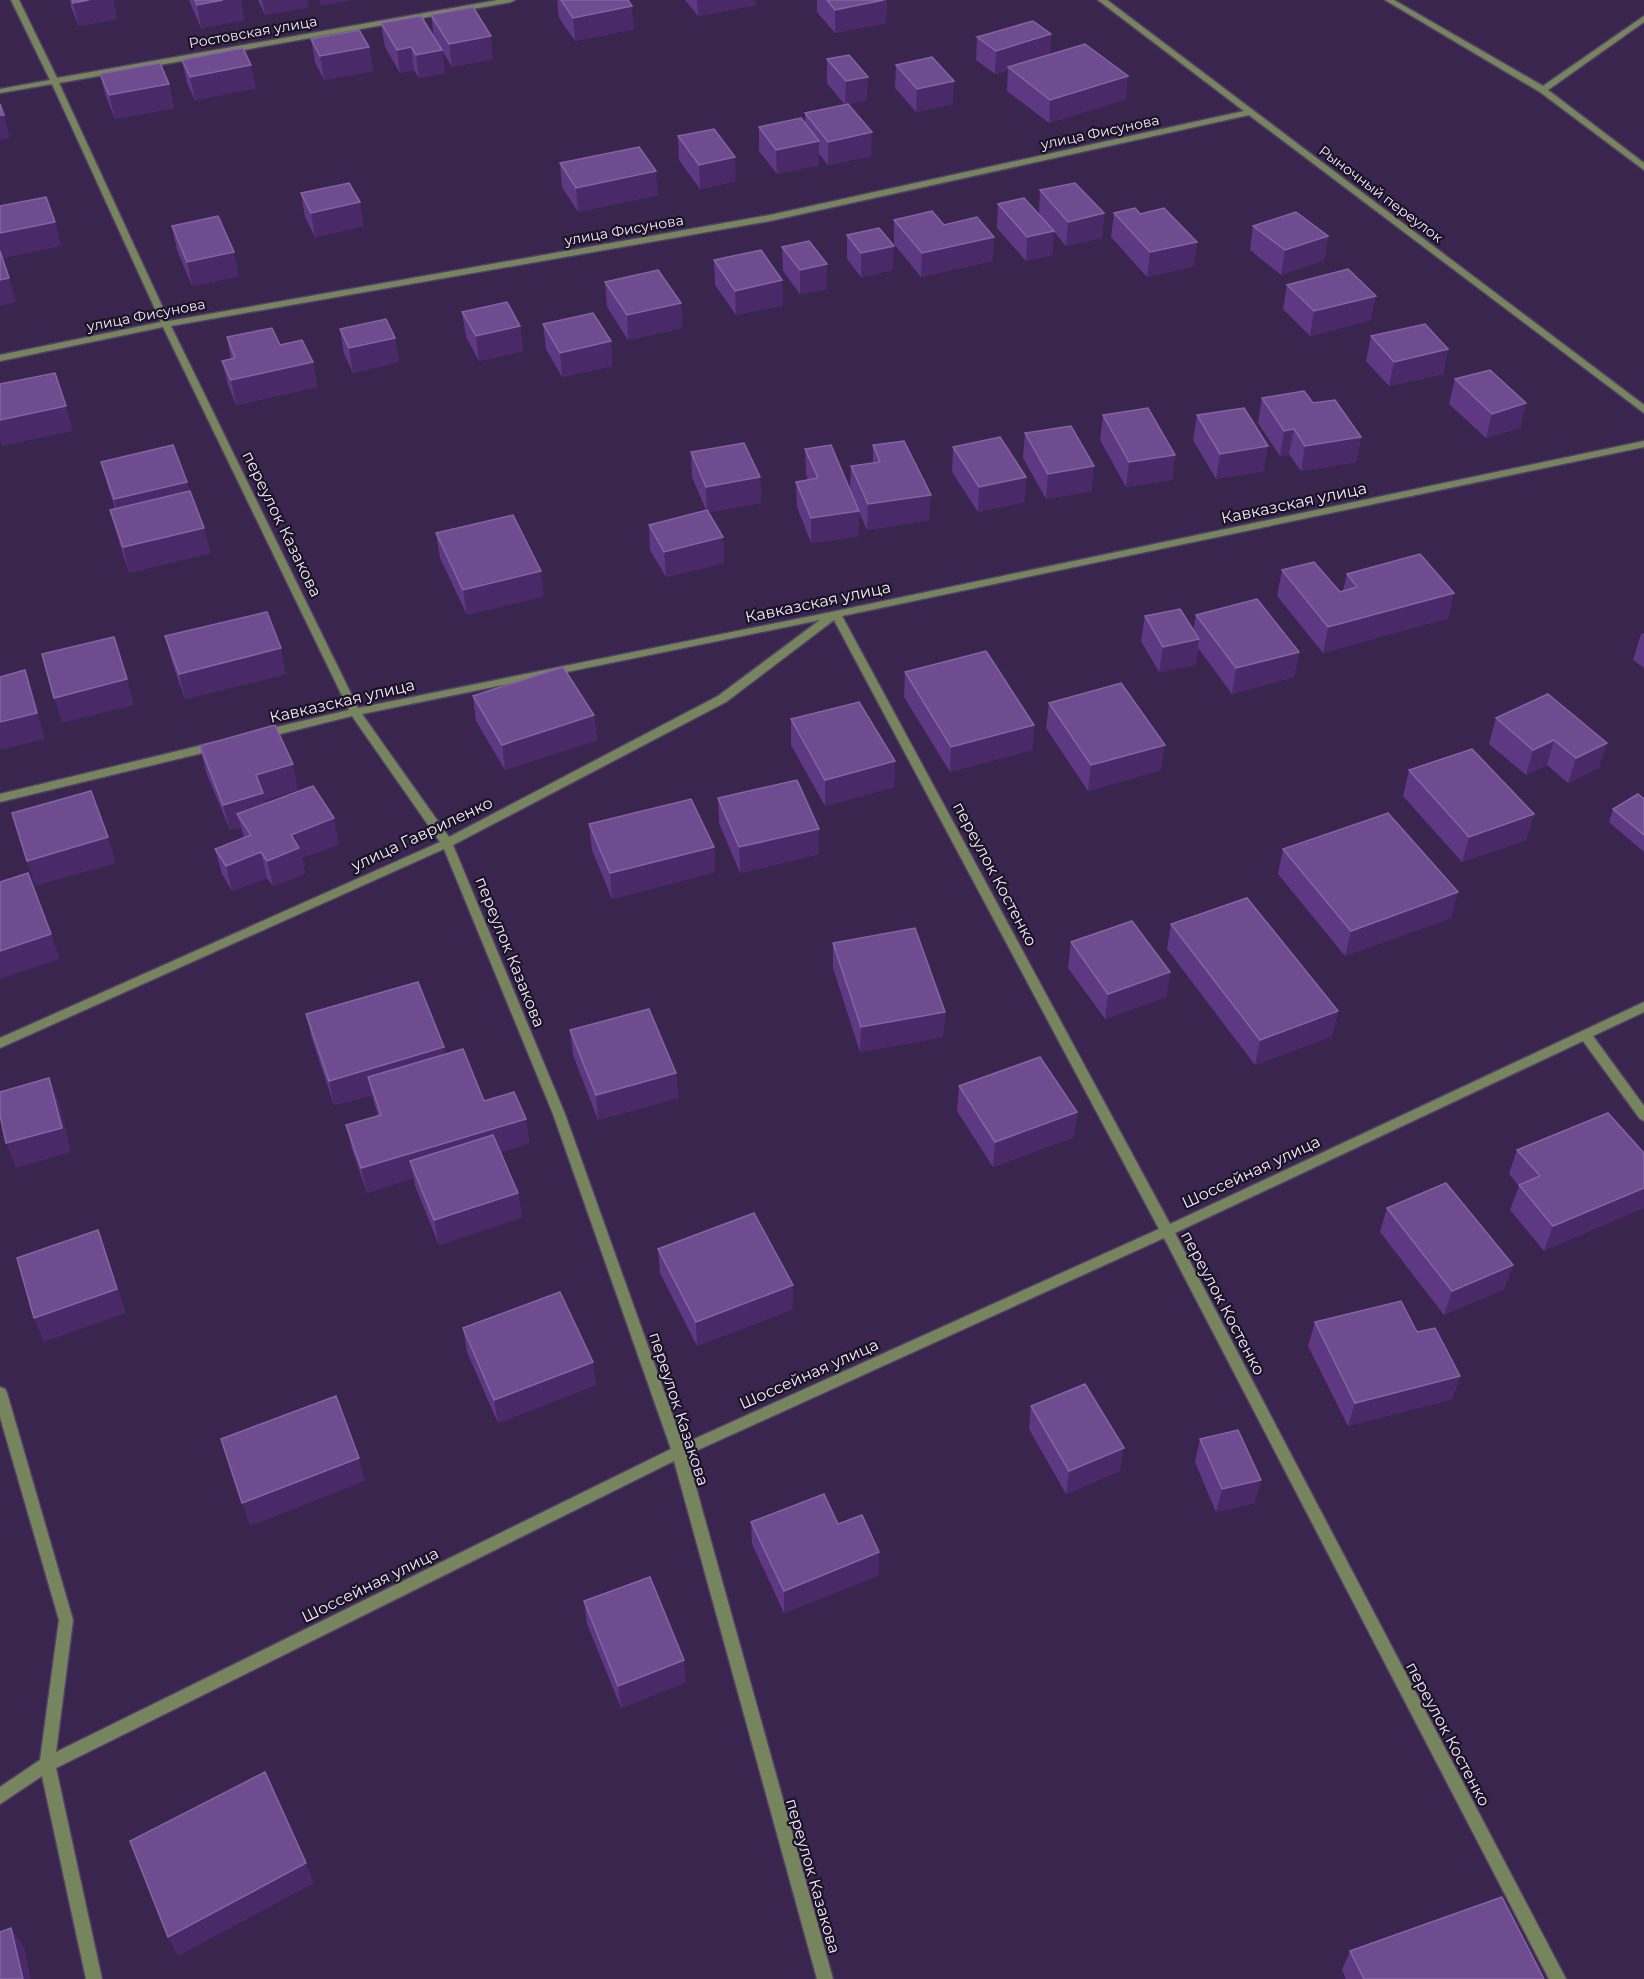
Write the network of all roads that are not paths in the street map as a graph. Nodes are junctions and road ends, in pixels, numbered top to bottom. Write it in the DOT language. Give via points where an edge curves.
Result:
graph roads {
  1 [pos="15,0"];
  2 [pos="511,0"];
  3 [pos="1102,0"];
  4 [pos="1389,0"];
  5 [pos="1644,18"];
  6 [pos="55,82"];
  7 [pos="1543,90"];
  8 [pos="0,91"];
  9 [pos="1250,112"];
  10 [pos="1644,167"];
  11 [pos="166,324"];
  12 [pos="0,358"];
  13 [pos="1644,410"];
  14 [pos="1644,444"];
  15 [pos="836,614"];
  16 [pos="355,712"];
  17 [pos="252,737"];
  18 [pos="229,742"];
  19 [pos="0,798"];
  20 [pos="447,843"];
  21 [pos="1644,1007"];
  22 [pos="1586,1036"];
  23 [pos="0,1043"];
  24 [pos="1644,1116"];
  25 [pos="1167,1231"];
  26 [pos="0,1393"];
  27 [pos="679,1452"];
  28 [pos="47,1764"];
  29 [pos="0,1796"];
  30 [pos="94,1979"];
  31 [pos="825,1979"];
  32 [pos="1558,1979"];
  1 -- 6 [label="street, переулок Казакова"];
  2 -- 6 [label="street, Ростовская улица"];
  3 -- 9 [label="street, Рыночный переулок"];
  4 -- 7 [label="street"];
  5 -- 7 [label="street"];
  6 -- 8 [label="street, Ростовская улица"];
  6 -- 11 [label="street, переулок Казакова"];
  7 -- 10 [label="street"];
  9 -- 11 [label="street, улица Фисунова" via="770,218"];
  9 -- 13 [label="street, Рыночный переулок"];
  11 -- 12 [label="street, улица Фисунова"];
  11 -- 16 [label="street, переулок Казакова"];
  14 -- 15 [label="street, Кавказская улица"];
  15 -- 16 [label="street, Кавказская улица"];
  15 -- 20 [label="street, улица Гавриленко" via="722,699"];
  15 -- 25 [label="street, переулок Костенко"];
  16 -- 17 [label="street, Кавказская улица"];
  16 -- 20 [label="street, переулок Казакова"];
  18 -- 19 [label="street"];
  20 -- 23 [label="street, улица Гавриленко"];
  20 -- 27 [label="street, переулок Казакова" via="559,1114"];
  21 -- 22 [label="street, Шоссейная улица"];
  22 -- 24 [label="street"];
  22 -- 25 [label="street, Шоссейная улица"];
  25 -- 27 [label="street, Шоссейная улица"];
  25 -- 32 [label="street, переулок Костенко"];
  26 -- 28 [label="street" via="66,1620"];
  27 -- 28 [label="street, Шоссейная улица"];
  27 -- 31 [label="street, переулок Казакова"];
  28 -- 29 [label="street, Шоссейная улица"];
  28 -- 30 [label="street"];
}
